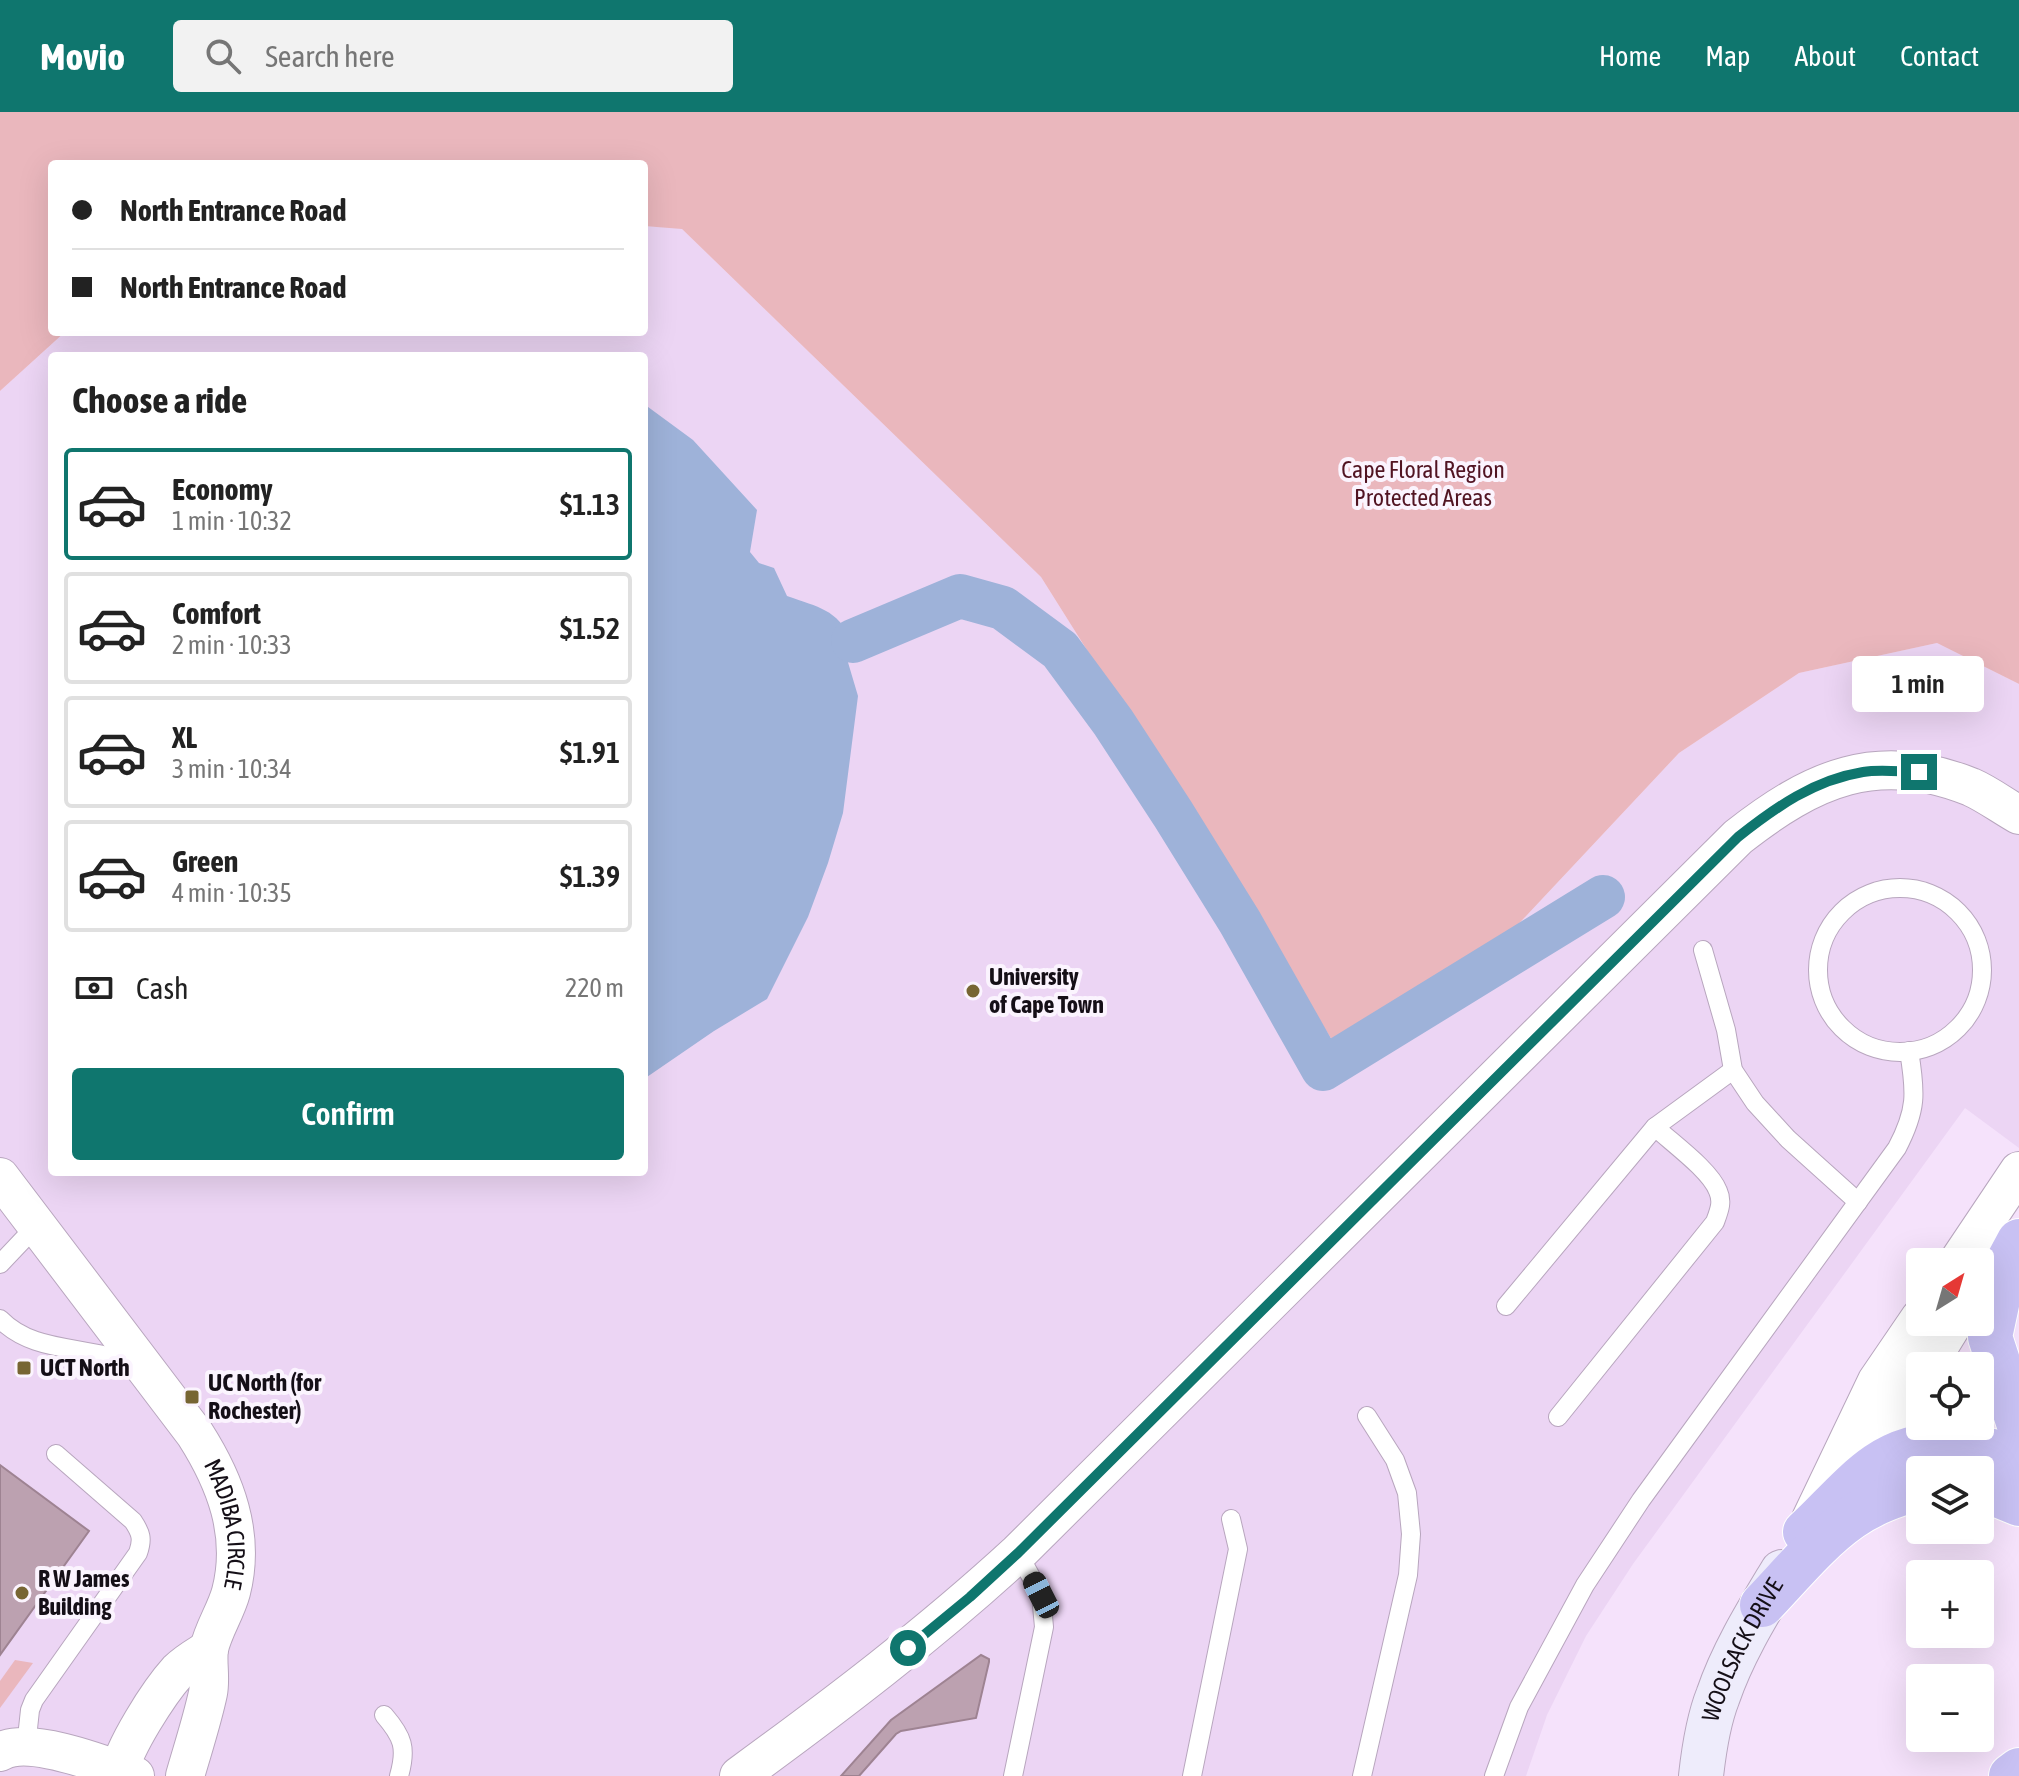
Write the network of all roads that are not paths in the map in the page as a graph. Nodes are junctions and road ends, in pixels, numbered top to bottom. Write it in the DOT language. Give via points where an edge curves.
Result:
graph roads {
  1 [pos="2019,815"];
  2 [pos="1703,950"];
  3 [pos="1909,1051"];
  4 [pos="1733,1070"];
  5 [pos="1655,1127"];
  6 [pos="2019,1171"];
  7 [pos="0,1177"];
  8 [pos="1858,1202"];
  9 [pos="2019,1214"];
  10 [pos="37,1225"];
  11 [pos="2019,1241"];
  12 [pos="1967,1248"];
  13 [pos="1994,1256"];
  14 [pos="0,1264"];
  15 [pos="1506,1306"];
  16 [pos="0,1319"];
  17 [pos="1908,1336"];
  18 [pos="150,1374"];
  19 [pos="1906,1400"];
  20 [pos="1367,1416"];
  21 [pos="1558,1417"];
  22 [pos="2019,1425"];
  23 [pos="56,1454"];
  24 [pos="2019,1460"];
  25 [pos="1906,1492"];
  26 [pos="1994,1494"];
  27 [pos="2019,1504"];
  28 [pos="1231,1519"];
  29 [pos="1805,1532"];
  30 [pos="1018,1553"];
  31 [pos="1762,1605"];
  32 [pos="209,1649"];
  33 [pos="384,1715"];
  34 [pos="13,1750"];
  35 [pos="2019,1770"];
  36 [pos="111,1773"];
  37 [pos="185,1776"];
  38 [pos="399,1776"];
  39 [pos="739,1776"];
  40 [pos="1013,1776"];
  41 [pos="1192,1776"];
  42 [pos="1362,1776"];
  43 [pos="1494,1776"];
  44 [pos="1701,1776"];
  45 [pos="2011,1776"];
  1 -- 30 [label="street" via="1972,788 1919,772 1866,771 1823,782 1779,805 1738,837"];
  2 -- 4 [label="lane"];
  3 -- 3 [label="lane" via="1951,1035 1978,998 1983,976 1974,931 1960,913 1921,890 1898,887 1854,901 1824,938 1818,961 1828,1009 1842,1028 1862,1043"];
  3 -- 8 [label="lane" via="1915,1087 1911,1121"];
  4 -- 5 [label="lane"];
  4 -- 8 [label="lane" via="1788,1139"];
  5 -- 15 [label="lane"];
  5 -- 21 [label="lane" via="1711,1179 1721,1208"];
  6 -- 12 [label="street"];
  7 -- 10 [label="street, MADIBA CIRCLE"];
  8 -- 43 [label="lane" via="1585,1585 1519,1707"];
  9 -- 13 [label="street"];
  10 -- 14 [label="lane"];
  10 -- 18 [label="street, MADIBA CIRCLE"];
  11 -- 22 [label="highway" via="2005,1267 1990,1337"];
  16 -- 18 [label="lane" via="30,1341 98,1352"];
  17 -- 29 [label="street" via="1877,1381"];
  18 -- 32 [label="street, MADIBA CIRCLE" via="213,1463 234,1525 232,1590"];
  19 -- 29 [label="street"];
  20 -- 42 [label="lane" via="1395,1460 1407,1493 1411,1534 1408,1575"];
  23 -- 34 [label="lane" via="133,1521 142,1543 34,1700"];
  24 -- 29 [label="highway" via="1960,1443 1903,1452 1877,1465"];
  25 -- 31 [label="highway" via="1851,1518"];
  26 -- 27 [label="highway"];
  28 -- 41 [label="lane" via="1238,1549"];
  29 -- 31 [label="main road, WOOLSACK DRIVE"];
  30 -- 39 [label="street" via="845,1699"];
  30 -- 40 [label="lane" via="1041,1595 1044,1614"];
  31 -- 44 [label="main road, WOOLSACK DRIVE" via="1717,1697"];
  32 -- 36 [label="street" via="177,1673"];
  32 -- 37 [label="street, MADIBA CIRCLE" via="209,1690"];
  33 -- 38 [label="lane" via="405,1752"];
  34 -- 36 [label="street" via="56,1752"];
  35 -- 45 [label="highway"];
}
